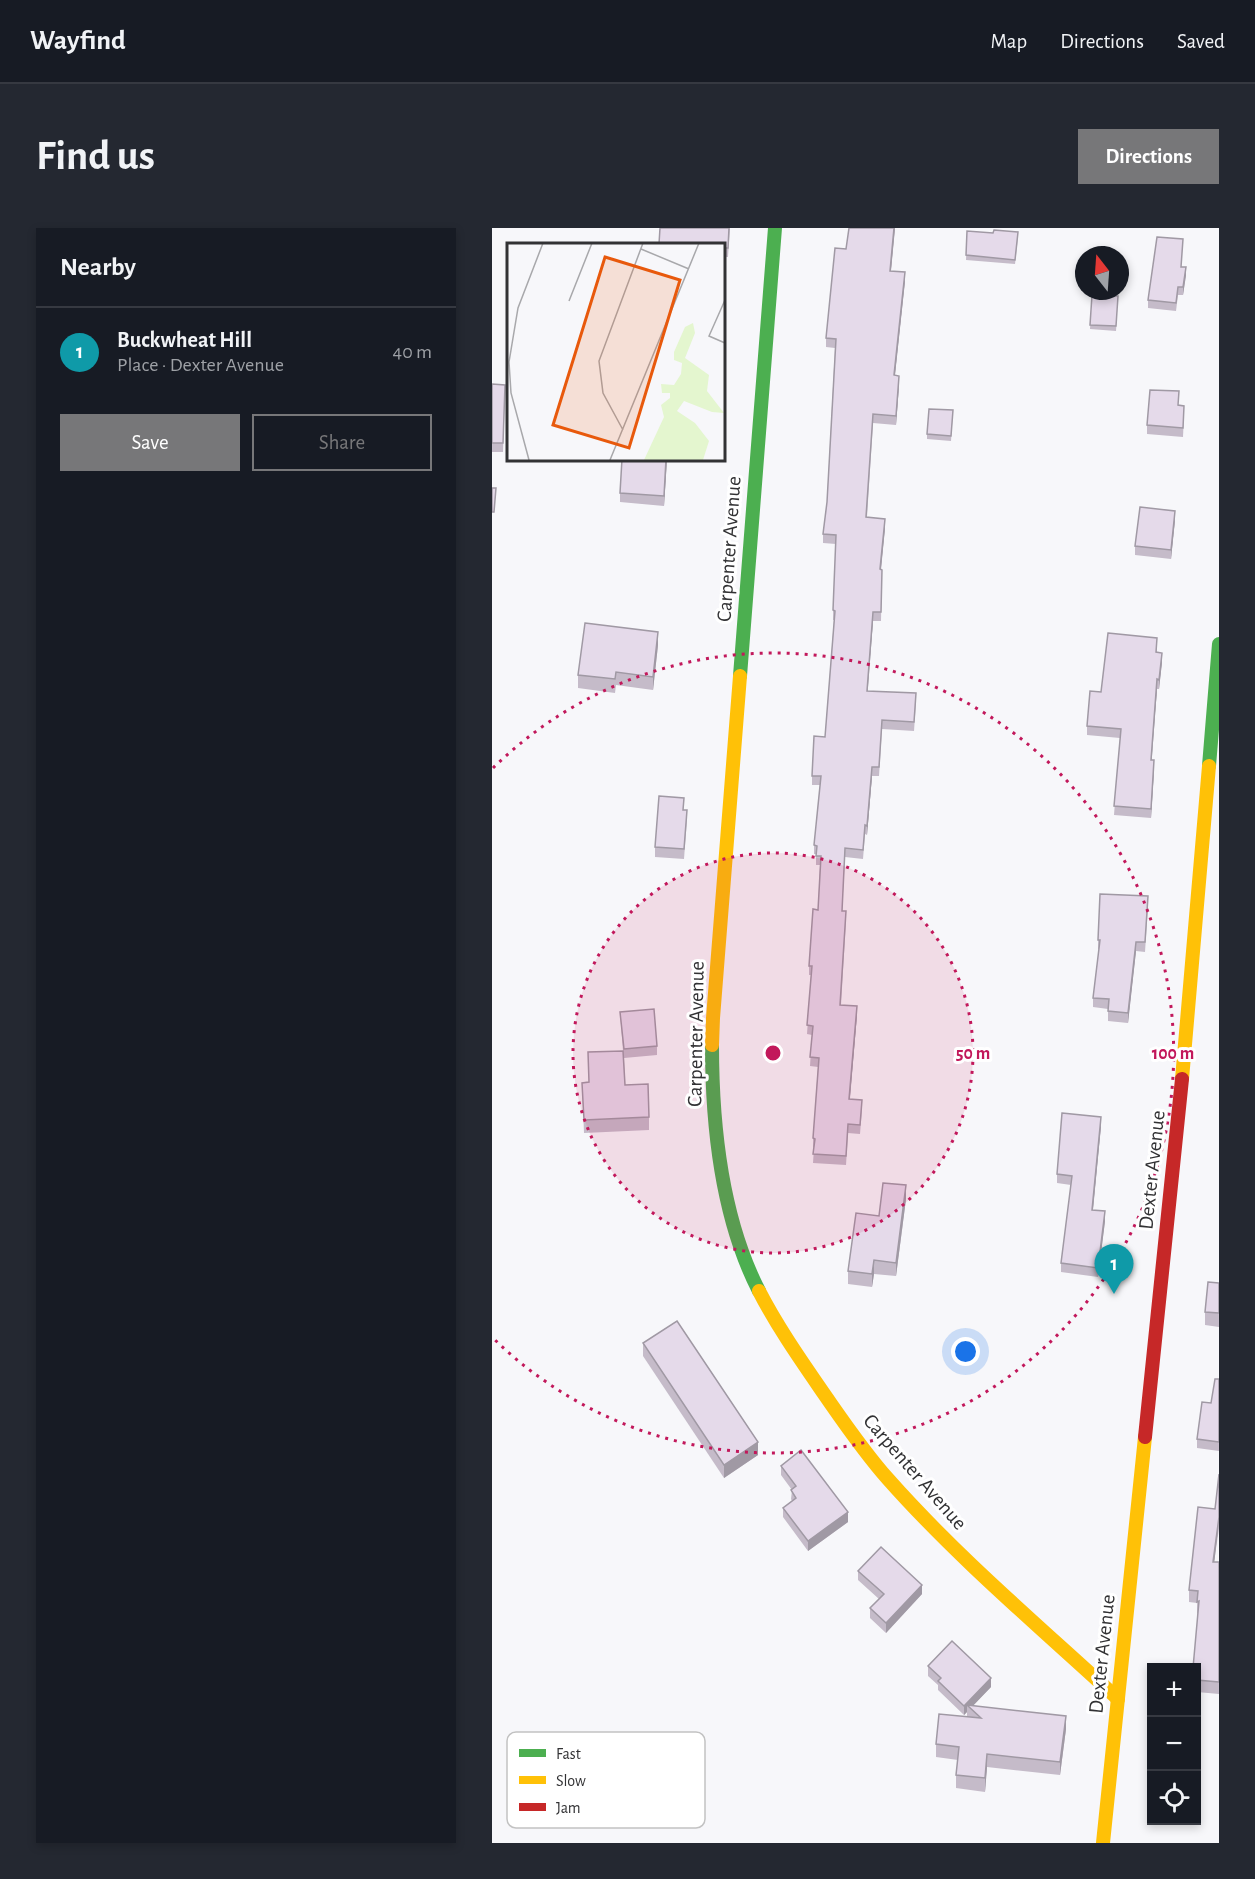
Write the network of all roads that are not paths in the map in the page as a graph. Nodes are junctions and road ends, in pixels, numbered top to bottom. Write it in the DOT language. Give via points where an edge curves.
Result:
graph roads {
  1 [pos="776,228"];
  2 [pos="1219,644"];
  3 [pos="1118,1699"];
  4 [pos="1103,1843"];
  1 -- 3 [label="street, Carpenter Avenue" via="713,1018 714,1112 729,1204 743,1252 783,1335 886,1477 936,1531"];
  2 -- 3 [label="street, Dexter Avenue" via="1179,1114"];
  3 -- 4 [label="street, Dexter Avenue"];
}
